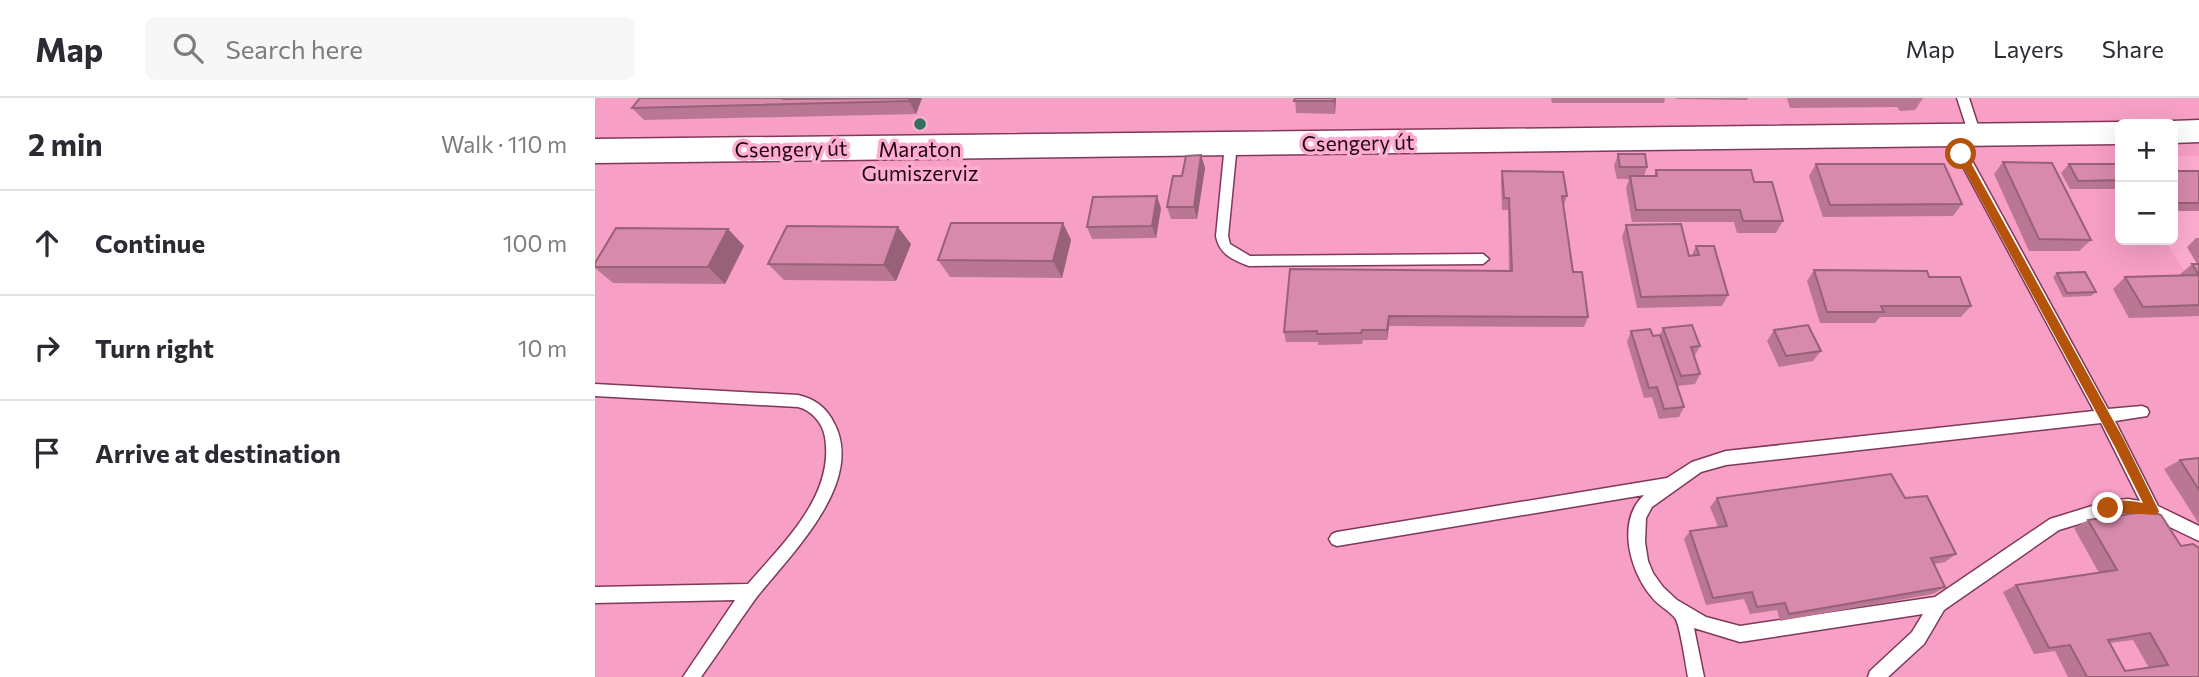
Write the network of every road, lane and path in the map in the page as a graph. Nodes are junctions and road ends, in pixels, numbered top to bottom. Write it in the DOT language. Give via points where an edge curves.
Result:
graph roads {
  1 [pos="1963,98"];
  2 [pos="2199,131"];
  3 [pos="2115,132"];
  4 [pos="2178,132"];
  5 [pos="1963,135"];
  6 [pos="1231,144"];
  7 [pos="595,151"];
  8 [pos="1483,259"];
  9 [pos="595,390"];
  10 [pos="2142,412"];
  11 [pos="2104,415"];
  12 [pos="1670,484"];
  13 [pos="2153,511"];
  14 [pos="2199,534"];
  15 [pos="1337,539"];
  16 [pos="752,592"];
  17 [pos="595,595"];
  18 [pos="1938,604"];
  19 [pos="1684,617"];
  20 [pos="691,677"];
  21 [pos="1696,677"];
  22 [pos="1876,677"];
  1 -- 5 [label="lane"];
  2 -- 4 [label="main road"];
  3 -- 5 [label="main road, Csengery út"];
  5 -- 6 [label="main road, Csengery út"];
  5 -- 11 [label="lane"];
  6 -- 7 [label="main road, Csengery út"];
  6 -- 8 [label="lane" via="1222,236 1224,246 1239,257 1249,261"];
  9 -- 16 [label="lane" via="784,399 808,404 822,414 835,449 828,479 802,531"];
  10 -- 11 [label="lane"];
  11 -- 12 [label="lane" via="1726,458 1697,467"];
  11 -- 13 [label="lane"];
  12 -- 15 [label="lane"];
  12 -- 19 [label="lane" via="1644,505 1637,551 1649,582"];
  13 -- 14 [label="lane"];
  13 -- 18 [label="lane" via="2108,508 2055,524"];
  16 -- 17 [label="lane"];
  16 -- 20 [label="lane"];
  18 -- 19 [label="lane" via="1740,635"];
  18 -- 22 [label="lane" via="1918,638"];
  19 -- 21 [label="lane"];
}
